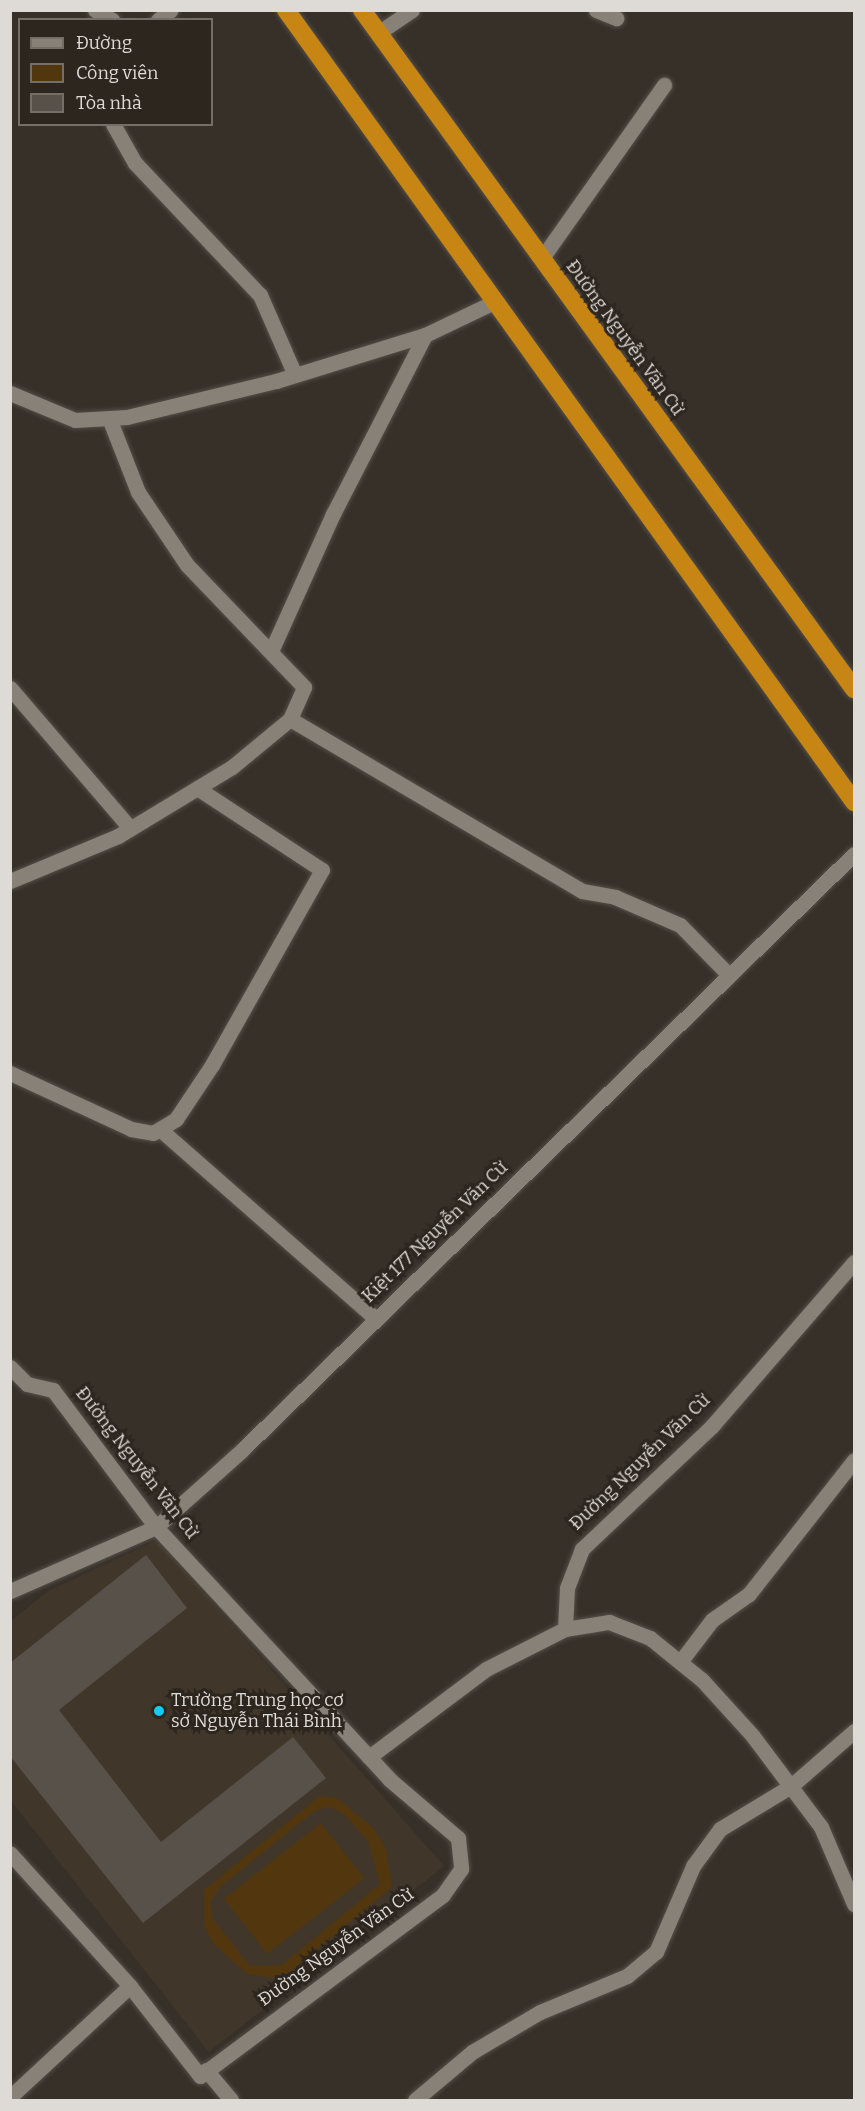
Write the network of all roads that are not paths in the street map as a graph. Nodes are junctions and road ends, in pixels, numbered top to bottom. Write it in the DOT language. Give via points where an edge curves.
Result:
graph roads {
  1 [pos="95,10"];
  2 [pos="286,10"];
  3 [pos="362,10"];
  4 [pos="412,10"];
  5 [pos="596,10"];
  6 [pos="109,18"];
  7 [pos="615,18"];
  8 [pos="378,33"];
  9 [pos="664,85"];
  10 [pos="114,126"];
  11 [pos="542,258"];
  12 [pos="494,302"];
  13 [pos="425,334"];
  14 [pos="295,375"];
  15 [pos="10,393"];
  16 [pos="109,418"];
  17 [pos="272,649"];
  18 [pos="10,688"];
  19 [pos="855,689"];
  20 [pos="290,719"];
  21 [pos="197,788"];
  22 [pos="855,802"];
  23 [pos="130,828"];
  24 [pos="855,854"];
  25 [pos="10,881"];
  26 [pos="729,975"];
  27 [pos="10,1073"];
  28 [pos="162,1131"];
  29 [pos="855,1262"];
  30 [pos="375,1317"];
  31 [pos="10,1367"];
  32 [pos="855,1460"];
  33 [pos="156,1527"];
  34 [pos="10,1590"];
  35 [pos="565,1629"];
  36 [pos="680,1662"];
  37 [pos="855,1731"];
  38 [pos="369,1757"];
  39 [pos="791,1786"];
  40 [pos="10,1853"];
  41 [pos="855,1904"];
  42 [pos="130,1986"];
  43 [pos="206,2070"];
  44 [pos="10,2097"];
  45 [pos="231,2100"];
  46 [pos="415,2100"];
  1 -- 6 [label="street"];
  2 -- 12 [label="highway"];
  3 -- 8 [label="highway, Đường Nguyễn Văn Cừ"];
  4 -- 8 [label="street"];
  5 -- 7 [label="street"];
  8 -- 11 [label="highway, Đường Nguyễn Văn Cừ"];
  9 -- 11 [label="street"];
  10 -- 14 [label="street" via="135,163 260,295"];
  11 -- 19 [label="highway, Đường Nguyễn Văn Cừ"];
  12 -- 13 [label="street"];
  12 -- 22 [label="highway"];
  13 -- 14 [label="street"];
  13 -- 17 [label="street" via="333,514"];
  14 -- 16 [label="street"];
  15 -- 16 [label="street" via="75,420"];
  16 -- 17 [label="street" via="138,492 187,565"];
  17 -- 20 [label="street" via="304,687"];
  18 -- 23 [label="street"];
  20 -- 21 [label="street" via="232,767"];
  20 -- 26 [label="street" via="582,891 615,897 680,925"];
  21 -- 23 [label="street"];
  21 -- 28 [label="street" via="322,870 212,1065"];
  23 -- 25 [label="street"];
  24 -- 26 [label="street, Kiệt 177 Nguyễn Văn Cừ"];
  26 -- 30 [label="street, Kiệt 177 Nguyễn Văn Cừ"];
  27 -- 28 [label="street" via="131,1129"];
  28 -- 30 [label="street"];
  29 -- 35 [label="street, Đường Nguyễn Văn Cừ" via="712,1426 582,1549 567,1588"];
  30 -- 33 [label="street, Kiệt 177 Nguyễn Văn Cừ" via="242,1450"];
  31 -- 33 [label="street, Đường Nguyễn Văn Cừ" via="27,1384 53,1390"];
  32 -- 36 [label="street" via="749,1594 712,1620"];
  33 -- 34 [label="street, Kiệt 177 Nguyễn Văn Cừ"];
  33 -- 38 [label="street, Đường Nguyễn Văn Cừ"];
  35 -- 36 [label="street" via="609,1622 650,1638"];
  35 -- 38 [label="street" via="486,1668"];
  36 -- 39 [label="street" via="752,1735"];
  37 -- 39 [label="street"];
  38 -- 43 [label="street, Đường Nguyễn Văn Cừ" via="458,1838 461,1869 443,1895"];
  39 -- 41 [label="street" via="842,1866"];
  39 -- 46 [label="street" via="720,1829 693,1866 656,1952 627,1976 540,2012 472,2052"];
  40 -- 42 [label="street"];
  42 -- 43 [label="street" via="200,2076"];
  42 -- 44 [label="street"];
  43 -- 45 [label="street"];
}
